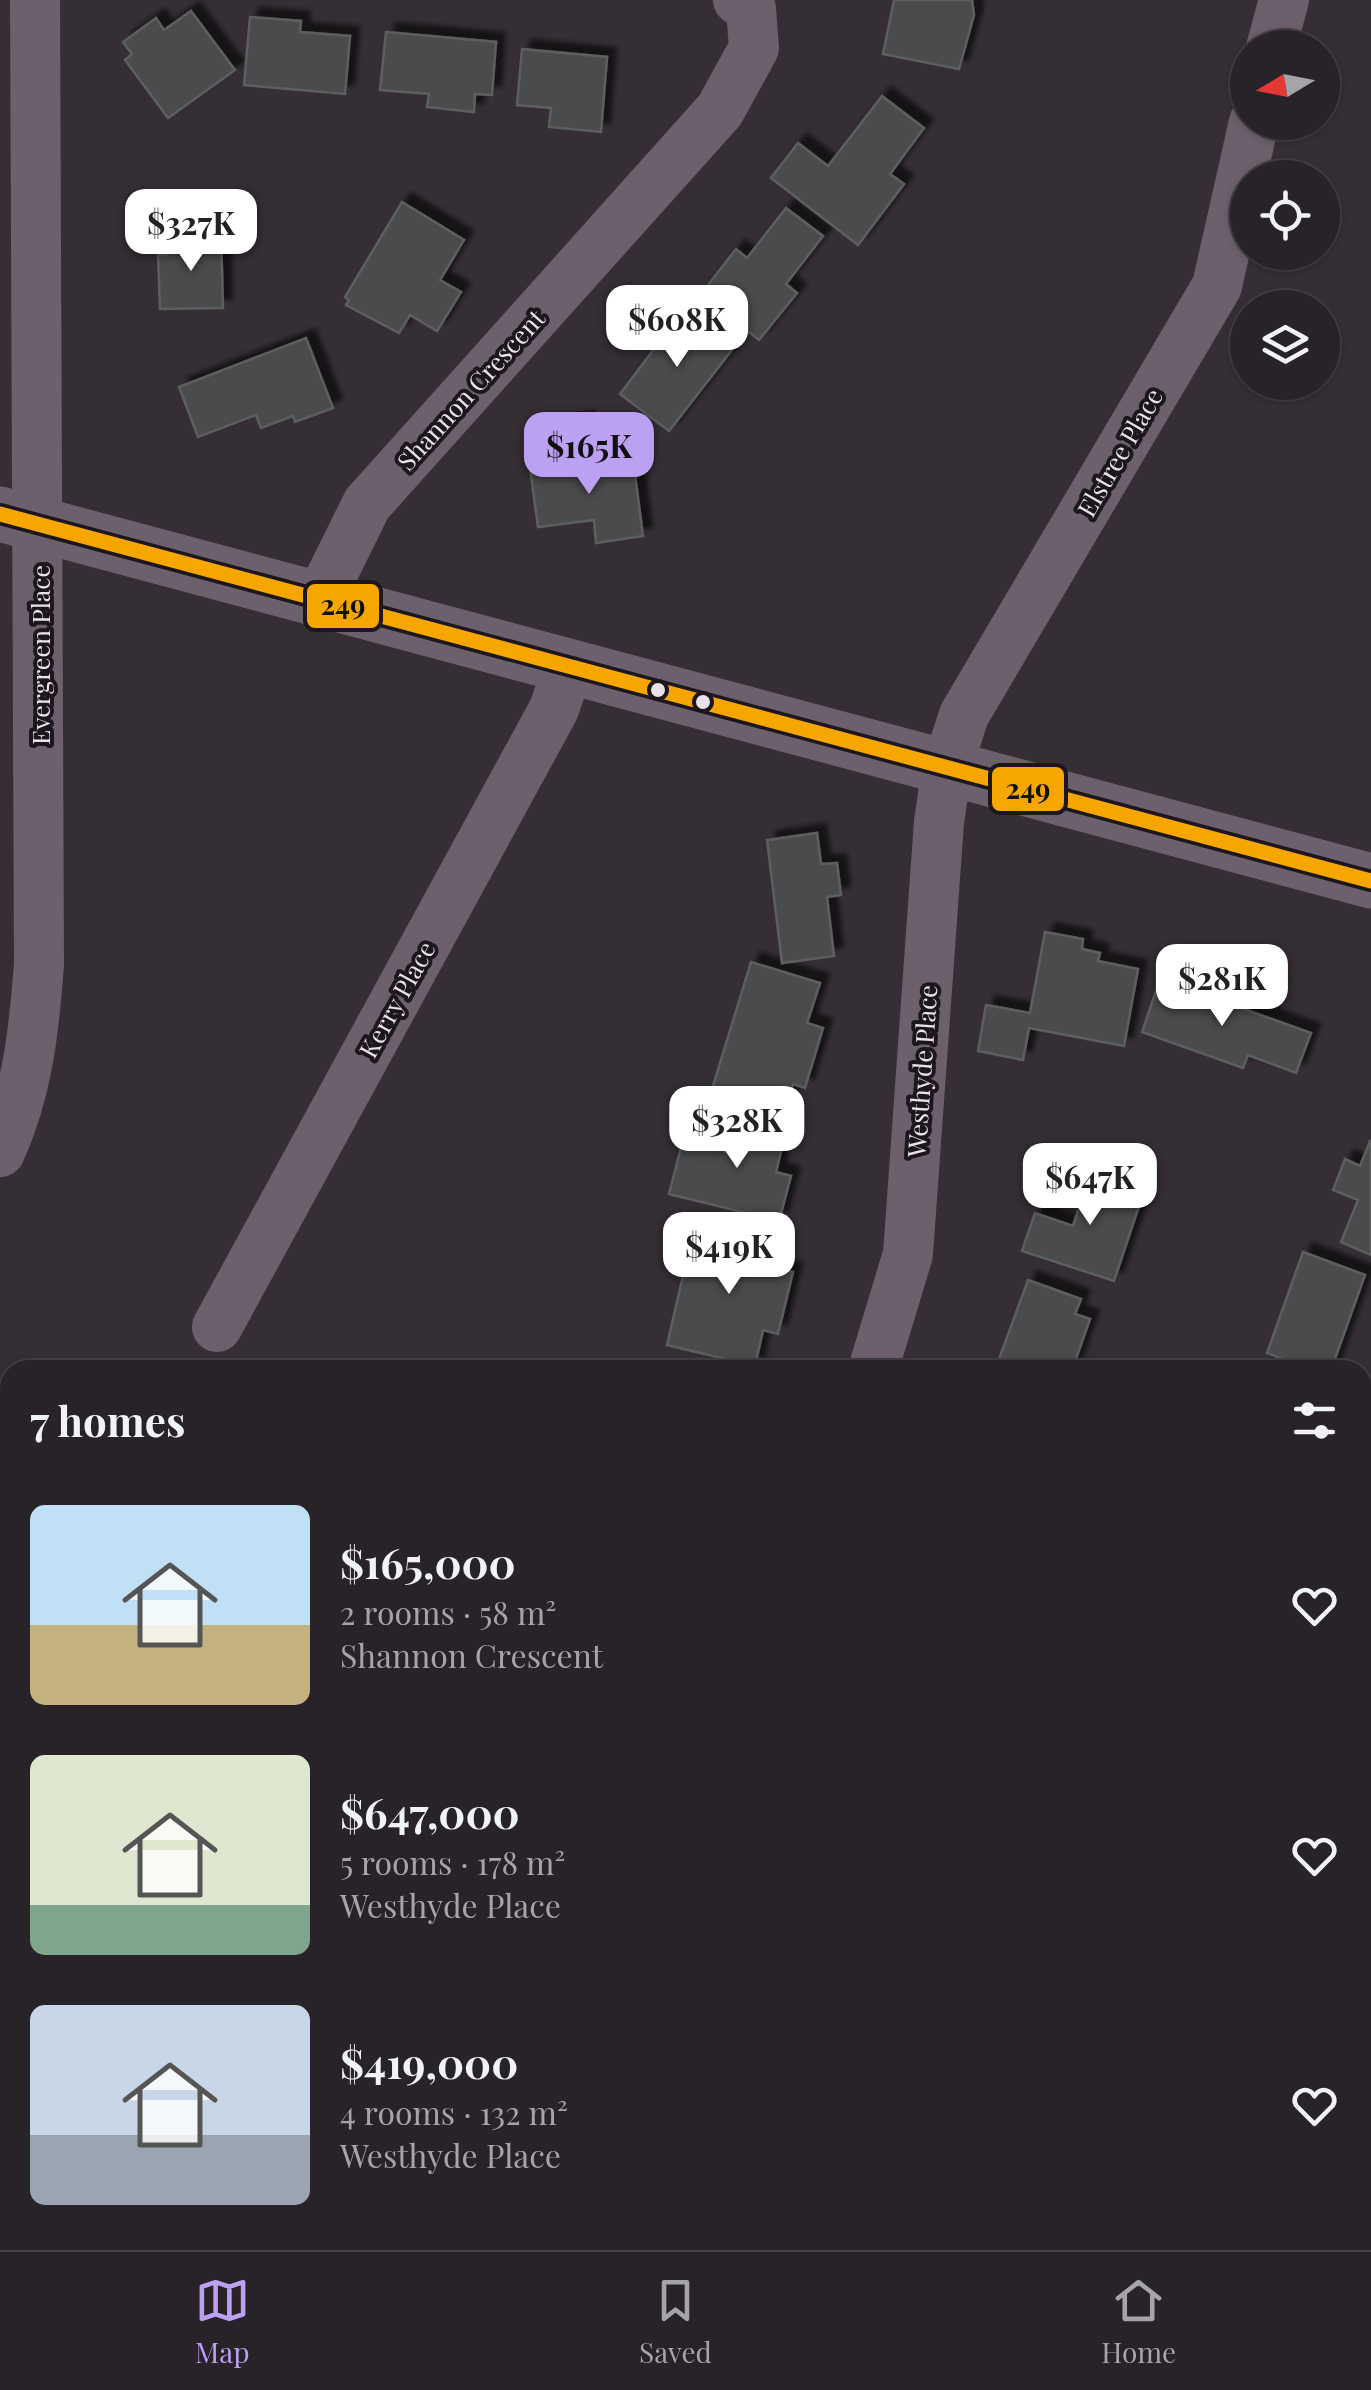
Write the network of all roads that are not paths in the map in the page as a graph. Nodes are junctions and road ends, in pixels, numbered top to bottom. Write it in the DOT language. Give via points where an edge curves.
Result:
graph roads {
  1 [pos="738,0"];
  2 [pos="1284,0"];
  3 [pos="23,21"];
  4 [pos="1276,30"];
  5 [pos="1250,140"];
  6 [pos="19,519"];
  7 [pos="320,599"];
  8 [pos="568,668"];
  9 [pos="947,768"];
  10 [pos="1371,881"];
  11 [pos="0,1152"];
  12 [pos="217,1328"];
  13 [pos="876,1360"];
  1 -- 7 [label="street, Shannon Crescent" via="750,9 754,48 720,110 367,504"];
  2 -- 4 [label="street"];
  3 -- 6 [label="street, Evergreen Place"];
  5 -- 9 [label="street, Elstree Place" via="1217,286 964,715"];
  6 -- 7 [label="street"];
  6 -- 11 [label="street, Evergreen Place" via="39,964 33,1040"];
  7 -- 8 [label="street"];
  8 -- 9 [label="street"];
  8 -- 12 [label="street, Kerry Place" via="554,709"];
  9 -- 10 [label="street"];
  9 -- 13 [label="street, Westhyde Place" via="908,1254"];
}
